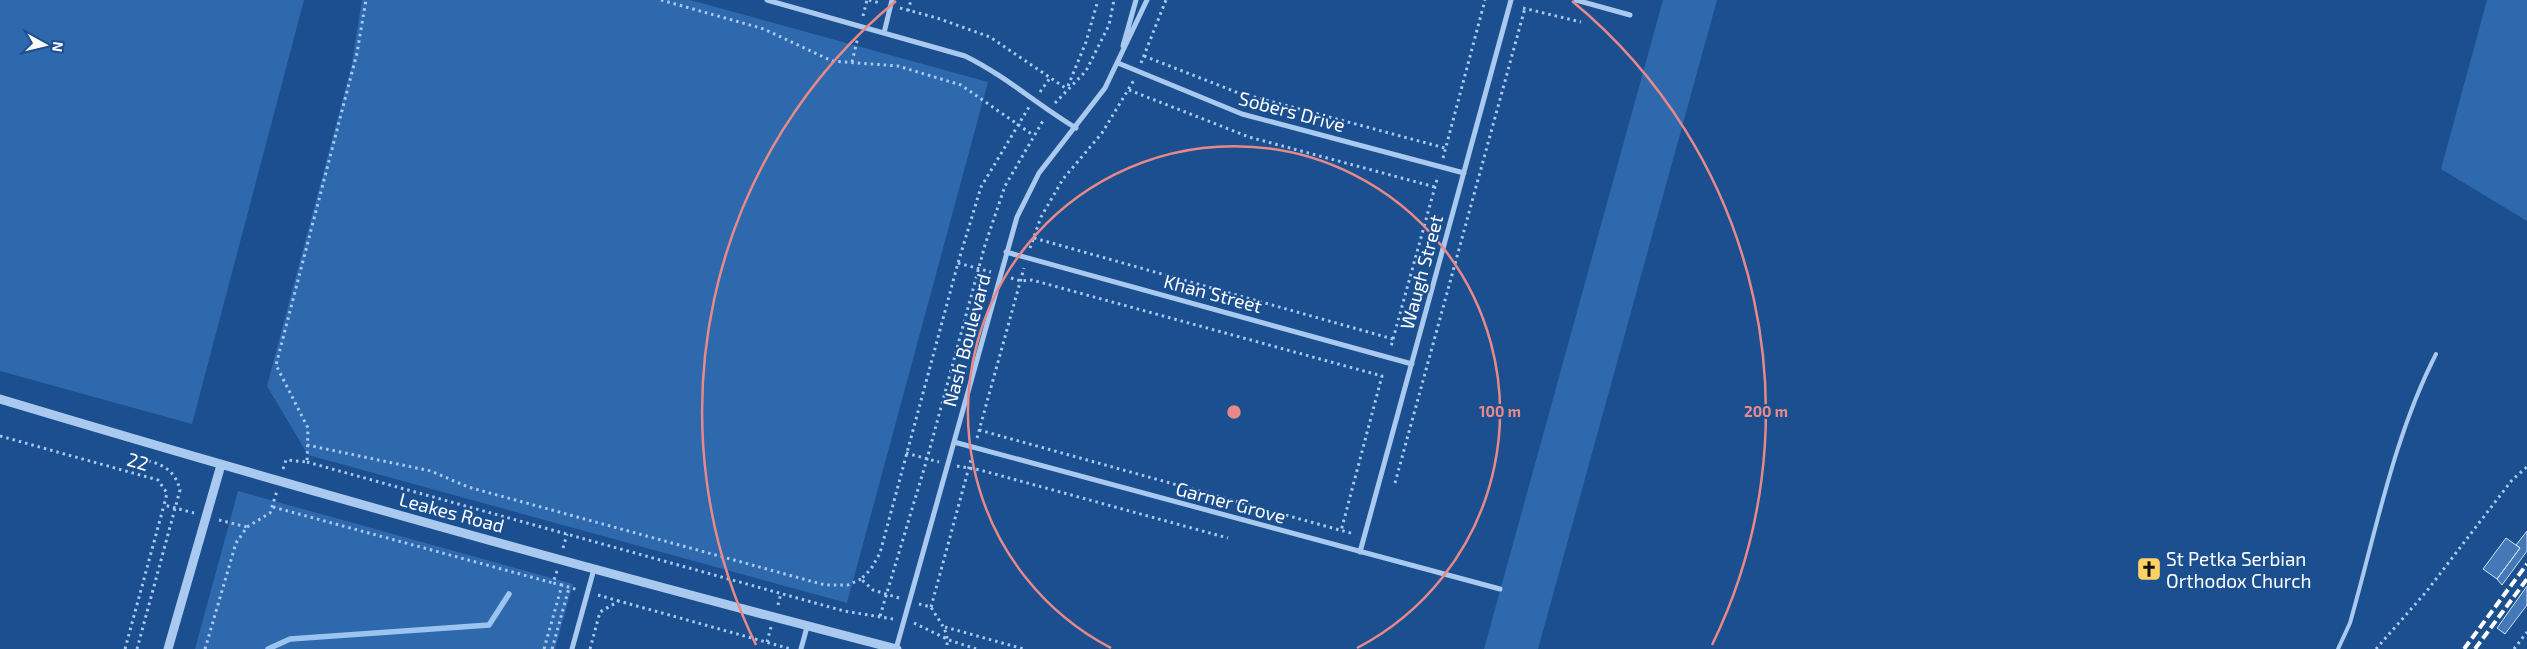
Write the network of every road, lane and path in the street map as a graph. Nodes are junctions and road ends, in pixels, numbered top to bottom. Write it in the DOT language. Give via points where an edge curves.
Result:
graph roads {
  1 [pos="366,0"];
  2 [pos="661,0"];
  3 [pos="767,0"];
  4 [pos="871,0"];
  5 [pos="911,0"];
  6 [pos="1098,0"];
  7 [pos="1114,0"];
  8 [pos="1136,0"];
  9 [pos="1147,0"];
  10 [pos="1166,0"];
  11 [pos="1576,0"];
  12 [pos="1510,2"];
  13 [pos="892,3"];
  14 [pos="1524,8"];
  15 [pos="908,10"];
  16 [pos="1630,14"];
  17 [pos="1581,22"];
  18 [pos="884,33"];
  19 [pos="1144,56"];
  20 [pos="1118,63"];
  21 [pos="1137,72"];
  22 [pos="1050,78"];
  23 [pos="1067,89"];
  24 [pos="1129,90"];
  25 [pos="1033,101"];
  26 [pos="1017,124"];
  27 [pos="1076,128"];
  28 [pos="1446,148"];
  29 [pos="1464,173"];
  30 [pos="1435,187"];
  31 [pos="1034,238"];
  32 [pos="1006,252"];
  33 [pos="1027,258"];
  34 [pos="958,263"];
  35 [pos="979,268"];
  36 [pos="1000,275"];
  37 [pos="1021,281"];
  38 [pos="2436,354"];
  39 [pos="1388,357"];
  40 [pos="1412,364"];
  41 [pos="1382,376"];
  42 [pos="0,399"];
  43 [pos="979,430"];
  44 [pos="0,436"];
  45 [pos="954,442"];
  46 [pos="307,444"];
  47 [pos="974,447"];
  48 [pos="906,453"];
  49 [pos="927,459"];
  50 [pos="149,461"];
  51 [pos="307,462"];
  52 [pos="948,464"];
  53 [pos="220,465"];
  54 [pos="2527,467"];
  55 [pos="968,469"];
  56 [pos="279,481"];
  57 [pos="1395,483"];
  58 [pos="164,505"];
  59 [pos="273,507"];
  60 [pos="177,508"];
  61 [pos="206,516"];
  62 [pos="247,527"];
  63 [pos="1341,531"];
  64 [pos="1364,537"];
  65 [pos="1228,538"];
  66 [pos="1360,552"];
  67 [pos="594,568"];
  68 [pos="861,578"];
  69 [pos="553,583"];
  70 [pos="569,588"];
  71 [pos="1500,589"];
  72 [pos="888,594"];
  73 [pos="910,601"];
  74 [pos="931,607"];
  75 [pos="880,616"];
  76 [pos="904,621"];
  77 [pos="807,627"];
  78 [pos="944,627"];
  79 [pos="2527,632"];
  80 [pos="949,640"];
  81 [pos="779,647"];
  82 [pos="125,649"];
  83 [pos="138,649"];
  84 [pos="168,649"];
  85 [pos="205,649"];
  86 [pos="552,649"];
  87 [pos="572,649"];
  88 [pos="590,649"];
  89 [pos="792,649"];
  90 [pos="801,649"];
  91 [pos="896,649"];
  92 [pos="946,649"];
  93 [pos="976,649"];
  94 [pos="1024,649"];
  95 [pos="2338,649"];
  96 [pos="2376,649"];
  97 [pos="2514,649"];
  1 -- 46 [label="path" via="357,53 276,365 308,428"];
  2 -- 26 [label="path" via="764,29 832,61 898,66 961,85"];
  3 -- 18 [label="street"];
  4 -- 13 [label="path"];
  5 -- 15 [label="path"];
  6 -- 23 [label="path"];
  7 -- 23 [label="path" via="1109,25 1086,72"];
  8 -- 20 [label="street, Nash Boulevard"];
  9 -- 20 [label="street, Nash Boulevard"];
  10 -- 19 [label="path"];
  11 -- 16 [label="street"];
  12 -- 14 [label="path"];
  12 -- 29 [label="street, Waugh Street"];
  13 -- 15 [label="path"];
  13 -- 18 [label="street"];
  14 -- 17 [label="path"];
  14 -- 57 [label="path"];
  15 -- 22 [label="path" via="990,37"];
  18 -- 25 [label="street" via="965,56 986,66"];
  19 -- 21 [label="path"];
  19 -- 28 [label="path" via="1236,92"];
  20 -- 21 [label="street, Sobers Drive"];
  20 -- 27 [label="street, Nash Boulevard" via="1105,88"];
  21 -- 24 [label="path"];
  21 -- 29 [label="street, Sobers Drive" via="1242,114"];
  22 -- 23 [label="path"];
  22 -- 25 [label="path"];
  24 -- 30 [label="path" via="1249,137"];
  24 -- 31 [label="path" via="1102,134 1063,179 1041,217"];
  25 -- 26 [label="path"];
  25 -- 27 [label="street"];
  26 -- 34 [label="path" via="981,187"];
  26 -- 35 [label="path" via="1034,135 1005,186"];
  27 -- 32 [label="street, Nash Boulevard" via="1032,185 1017,216"];
  29 -- 40 [label="street, Waugh Street"];
  31 -- 33 [label="path"];
  31 -- 39 [label="path" via="1393,339"];
  32 -- 33 [label="street, Khan Street"];
  32 -- 36 [label="street, Nash Boulevard"];
  33 -- 37 [label="path"];
  33 -- 39 [label="street, Khan Street"];
  34 -- 35 [label="path"];
  34 -- 48 [label="path"];
  35 -- 36 [label="path"];
  35 -- 49 [label="path"];
  36 -- 37 [label="path"];
  36 -- 45 [label="street, Nash Boulevard"];
  37 -- 41 [label="path" via="1032,280"];
  37 -- 43 [label="path"];
  38 -- 95 [label="lane" via="2405,423 2352,614"];
  39 -- 40 [label="street, Khan Street"];
  39 -- 41 [label="path"];
  40 -- 64 [label="street, Waugh Street"];
  41 -- 63 [label="path"];
  42 -- 53 [label="street, Leakes Road"];
  43 -- 47 [label="path"];
  43 -- 63 [label="path"];
  44 -- 58 [label="path, 22" via="158,480 167,493"];
  45 -- 47 [label="street, Garner Grove"];
  45 -- 52 [label="street, Nash Boulevard"];
  46 -- 51 [label="path"];
  46 -- 68 [label="path" via="431,471 468,487 825,585 848,584"];
  47 -- 55 [label="path"];
  47 -- 66 [label="street, Garner Grove"];
  48 -- 49 [label="path"];
  48 -- 68 [label="path" via="880,553 871,569"];
  49 -- 52 [label="path"];
  49 -- 72 [label="path"];
  50 -- 60 [label="path" via="170,470 178,481"];
  51 -- 56 [label="path" via="286,460"];
  51 -- 75 [label="path" via="826,606"];
  52 -- 55 [label="path"];
  52 -- 73 [label="street, Nash Boulevard"];
  53 -- 56 [label="street, Leakes Road"];
  53 -- 61 [label="street"];
  54 -- 96 [label="path" via="2512,480 2426,592"];
  55 -- 65 [label="path"];
  55 -- 74 [label="path"];
  56 -- 59 [label="path"];
  56 -- 67 [label="street, Leakes Road"];
  58 -- 60 [label="path"];
  58 -- 82 [label="path"];
  59 -- 62 [label="path" via="270,513"];
  59 -- 69 [label="path"];
  60 -- 61 [label="path"];
  60 -- 83 [label="path"];
  61 -- 62 [label="path"];
  61 -- 84 [label="street"];
  62 -- 85 [label="path" via="236,543"];
  63 -- 64 [label="path"];
  64 -- 66 [label="street, Waugh Street"];
  66 -- 71 [label="street, Garner Grove"];
  67 -- 77 [label="street, Leakes Road"];
  67 -- 87 [label="street"];
  68 -- 72 [label="path" via="872,590"];
  70 -- 86 [label="path"];
  72 -- 73 [label="path"];
  72 -- 75 [label="path"];
  73 -- 74 [label="path"];
  73 -- 76 [label="street, Nash Boulevard"];
  74 -- 78 [label="path"];
  75 -- 76 [label="path"];
  76 -- 80 [label="path" via="918,624"];
  76 -- 91 [label="street, Nash Boulevard"];
  77 -- 90 [label="street"];
  77 -- 91 [label="street, Leakes Road"];
  78 -- 80 [label="path"];
  78 -- 94 [label="path"];
  79 -- 97 [label="path"];
  80 -- 92 [label="path"];
  80 -- 93 [label="path"];
  81 -- 88 [label="path" via="619,601 600,612"];
  81 -- 89 [label="path"];
}
